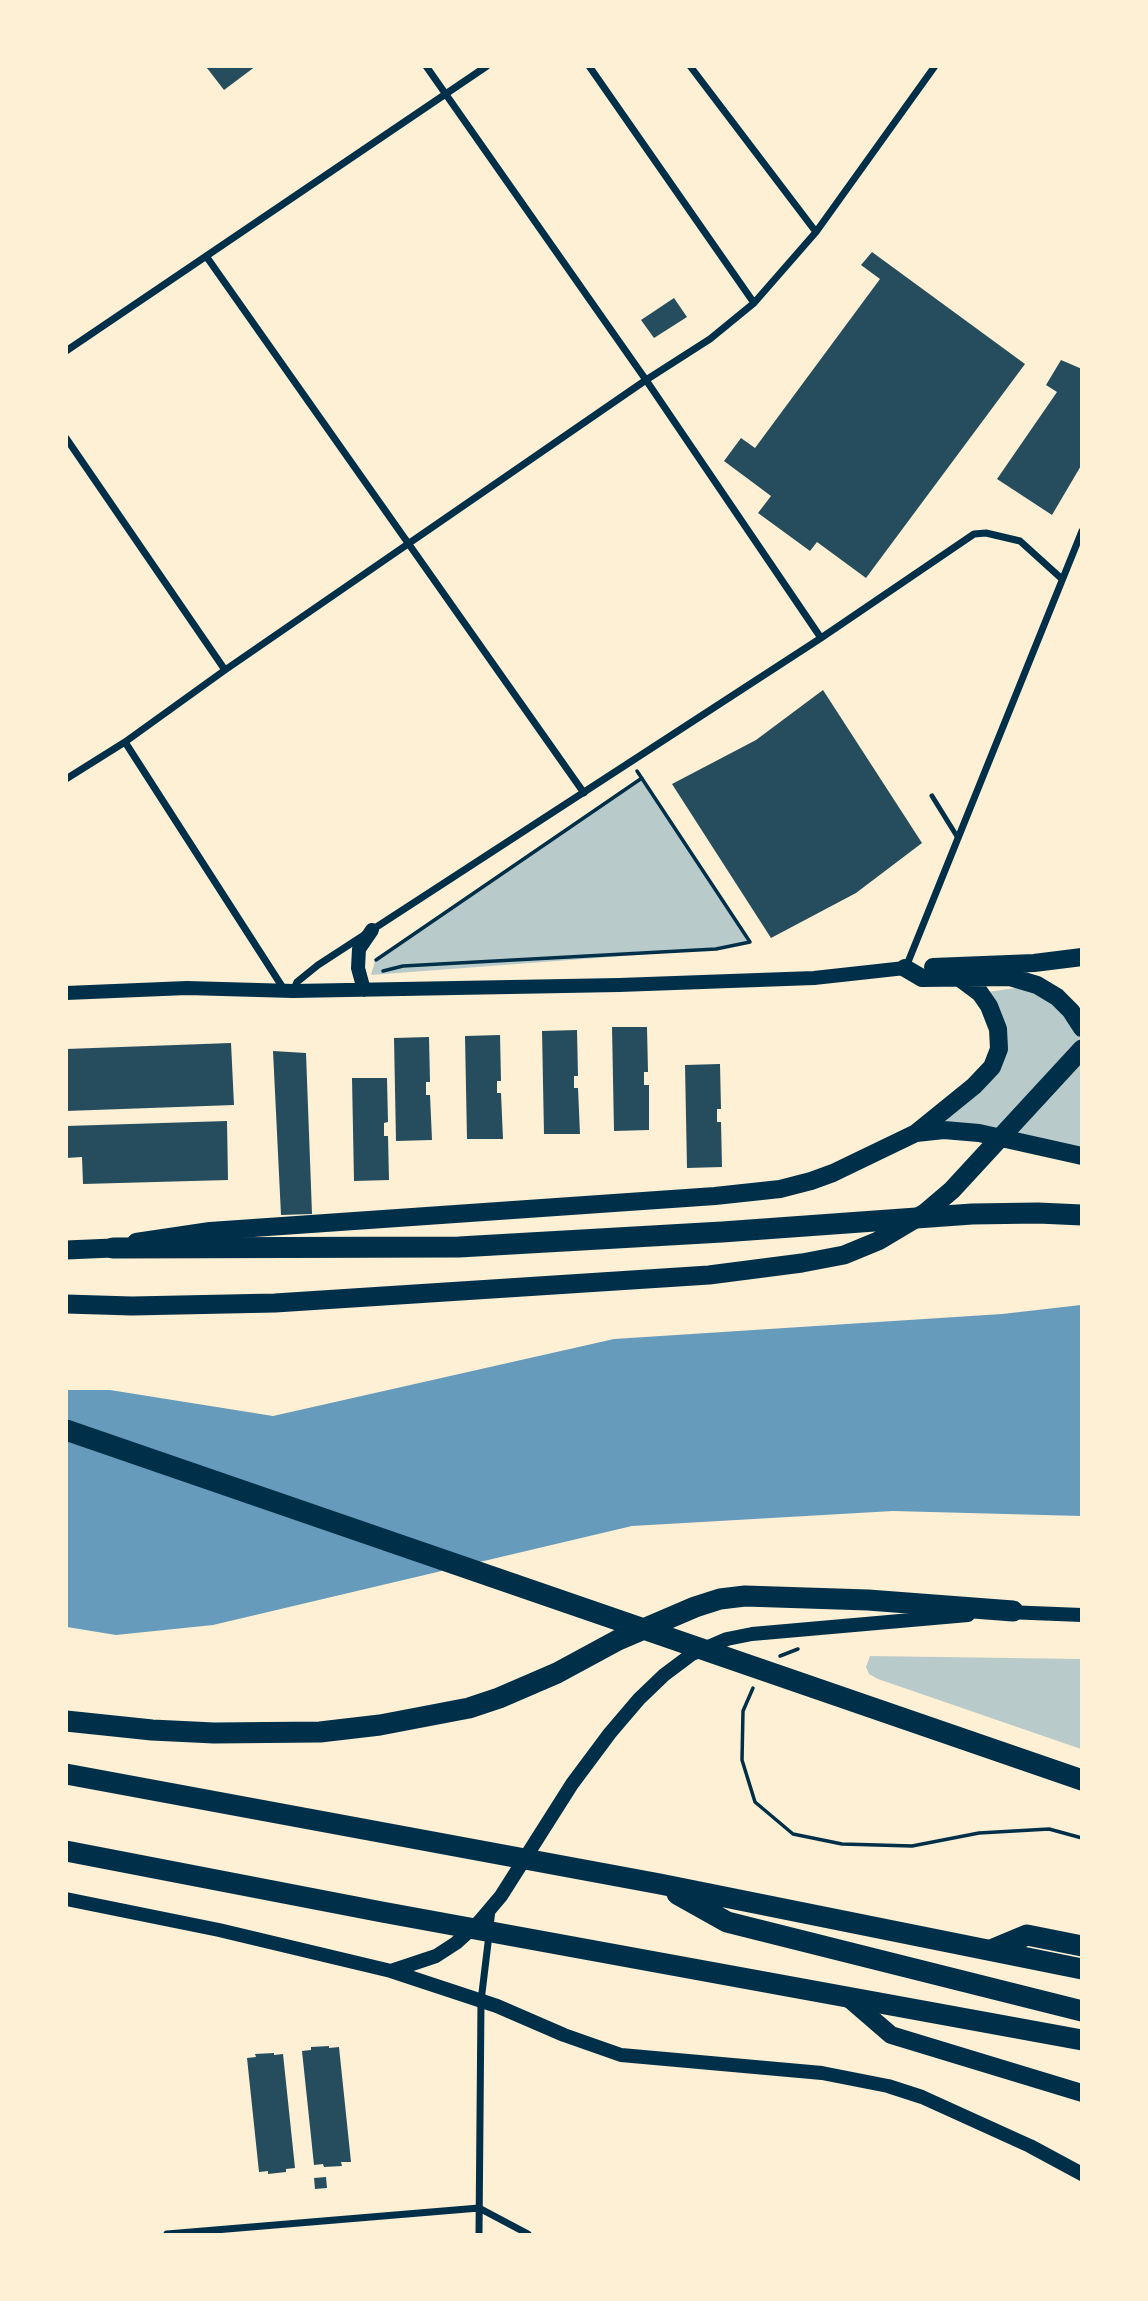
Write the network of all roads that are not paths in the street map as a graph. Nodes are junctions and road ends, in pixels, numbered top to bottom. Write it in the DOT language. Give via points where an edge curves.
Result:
graph roads {
  1 [pos="426,66"];
  2 [pos="487,66"];
  3 [pos="589,66"];
  4 [pos="690,66"];
  5 [pos="935,66"];
  6 [pos="446,95"];
  7 [pos="816,232"];
  8 [pos="206,256"];
  9 [pos="754,303"];
  10 [pos="66,351"];
  11 [pos="646,380"];
  12 [pos="66,438"];
  13 [pos="1082,531"];
  14 [pos="410,544"];
  15 [pos="1062,579"];
  16 [pos="821,638"];
  17 [pos="225,670"];
  18 [pos="125,742"];
  19 [pos="66,779"];
  20 [pos="584,793"];
  21 [pos="932,796"];
  22 [pos="958,838"];
  23 [pos="372,930"];
  24 [pos="1082,957"];
  25 [pos="905,968"];
  26 [pos="960,978"];
  27 [pos="364,990"];
  28 [pos="289,991"];
  29 [pos="66,993"];
  30 [pos="1082,1028"];
  31 [pos="1082,1049"];
  32 [pos="916,1133"];
  33 [pos="1082,1156"];
  34 [pos="1082,1215"];
  35 [pos="113,1248"];
  36 [pos="66,1250"];
  37 [pos="66,1304"];
  38 [pos="66,1430"];
  39 [pos="1013,1611"];
  40 [pos="1082,1615"];
  41 [pos="66,1721"];
  42 [pos="66,1774"];
  43 [pos="1079,1781"];
  44 [pos="66,1851"];
  45 [pos="660,1884"];
  46 [pos="66,1899"];
  47 [pos="492,1906"];
  48 [pos="1082,1946"];
  49 [pos="991,1950"];
  50 [pos="1082,1969"];
  51 [pos="391,1971"];
  52 [pos="847,1997"];
  53 [pos="481,2001"];
  54 [pos="1082,2011"];
  55 [pos="1082,2040"];
  56 [pos="1082,2093"];
  57 [pos="1082,2174"];
  58 [pos="479,2208"];
  59 [pos="167,2235"];
  60 [pos="479,2235"];
  61 [pos="528,2235"];
  1 -- 6 [label="street"];
  2 -- 6 [label="street"];
  3 -- 9 [label="street"];
  4 -- 7 [label="street"];
  5 -- 7 [label="street"];
  6 -- 8 [label="street"];
  6 -- 11 [label="street"];
  7 -- 9 [label="street"];
  8 -- 10 [label="street"];
  8 -- 14 [label="street"];
  9 -- 11 [label="street" via="710,339"];
  11 -- 14 [label="street"];
  11 -- 16 [label="street"];
  12 -- 17 [label="street"];
  13 -- 15 [label="street"];
  14 -- 17 [label="street"];
  14 -- 20 [label="street"];
  15 -- 16 [label="street" via="1020,541 974,534"];
  15 -- 22 [label="street"];
  16 -- 20 [label="street"];
  17 -- 18 [label="street"];
  18 -- 19 [label="street"];
  18 -- 28 [label="street"];
  20 -- 23 [label="street"];
  21 -- 22 [label="lane"];
  22 -- 25 [label="street"];
  23 -- 27 [label="main road" via="359,949"];
  23 -- 28 [label="street" via="318,965"];
  24 -- 25 [label="main road"];
  25 -- 26 [label="main road" via="922,978"];
  25 -- 27 [label="main road" via="814,978"];
  26 -- 30 [label="main road" via="1010,977 1037,985 1058,997"];
  26 -- 32 [label="main road" via="989,1006 998,1029 999,1049 992,1067 974,1086"];
  27 -- 28 [label="main road"];
  28 -- 29 [label="main road" via="187,988"];
  31 -- 37 [label="highway" via="952,1190 925,1213 844,1255 709,1275 275,1303"];
  32 -- 33 [label="main road" via="979,1133"];
  32 -- 35 [label="main road" via="833,1173 780,1189 210,1231"];
  34 -- 35 [label="highway" via="972,1214 459,1247"];
  35 -- 36 [label="highway"];
  38 -- 43 [label="highway"];
  39 -- 40 [label="main road"];
  39 -- 41 [label="highway" via="745,1596 695,1607 499,1698 380,1725 238,1734"];
  39 -- 47 [label="main road" via="752,1634 692,1654 656,1683 610,1733"];
  42 -- 45 [label="highway"];
  44 -- 52 [label="highway"];
  45 -- 49 [label="highway"];
  45 -- 54 [label="highway" via="727,1922"];
  46 -- 51 [label="main road"];
  47 -- 51 [label="main road" via="456,1943 436,1956"];
  47 -- 53 [label="street"];
  48 -- 49 [label="highway" via="1027,1936"];
  49 -- 50 [label="highway"];
  51 -- 53 [label="main road"];
  52 -- 55 [label="highway"];
  52 -- 56 [label="main road" via="891,2035"];
  53 -- 57 [label="main road" via="621,2055 822,2073 888,2086 922,2096"];
  53 -- 58 [label="street"];
  58 -- 59 [label="street"];
  58 -- 60 [label="street"];
  58 -- 61 [label="street"];
}
